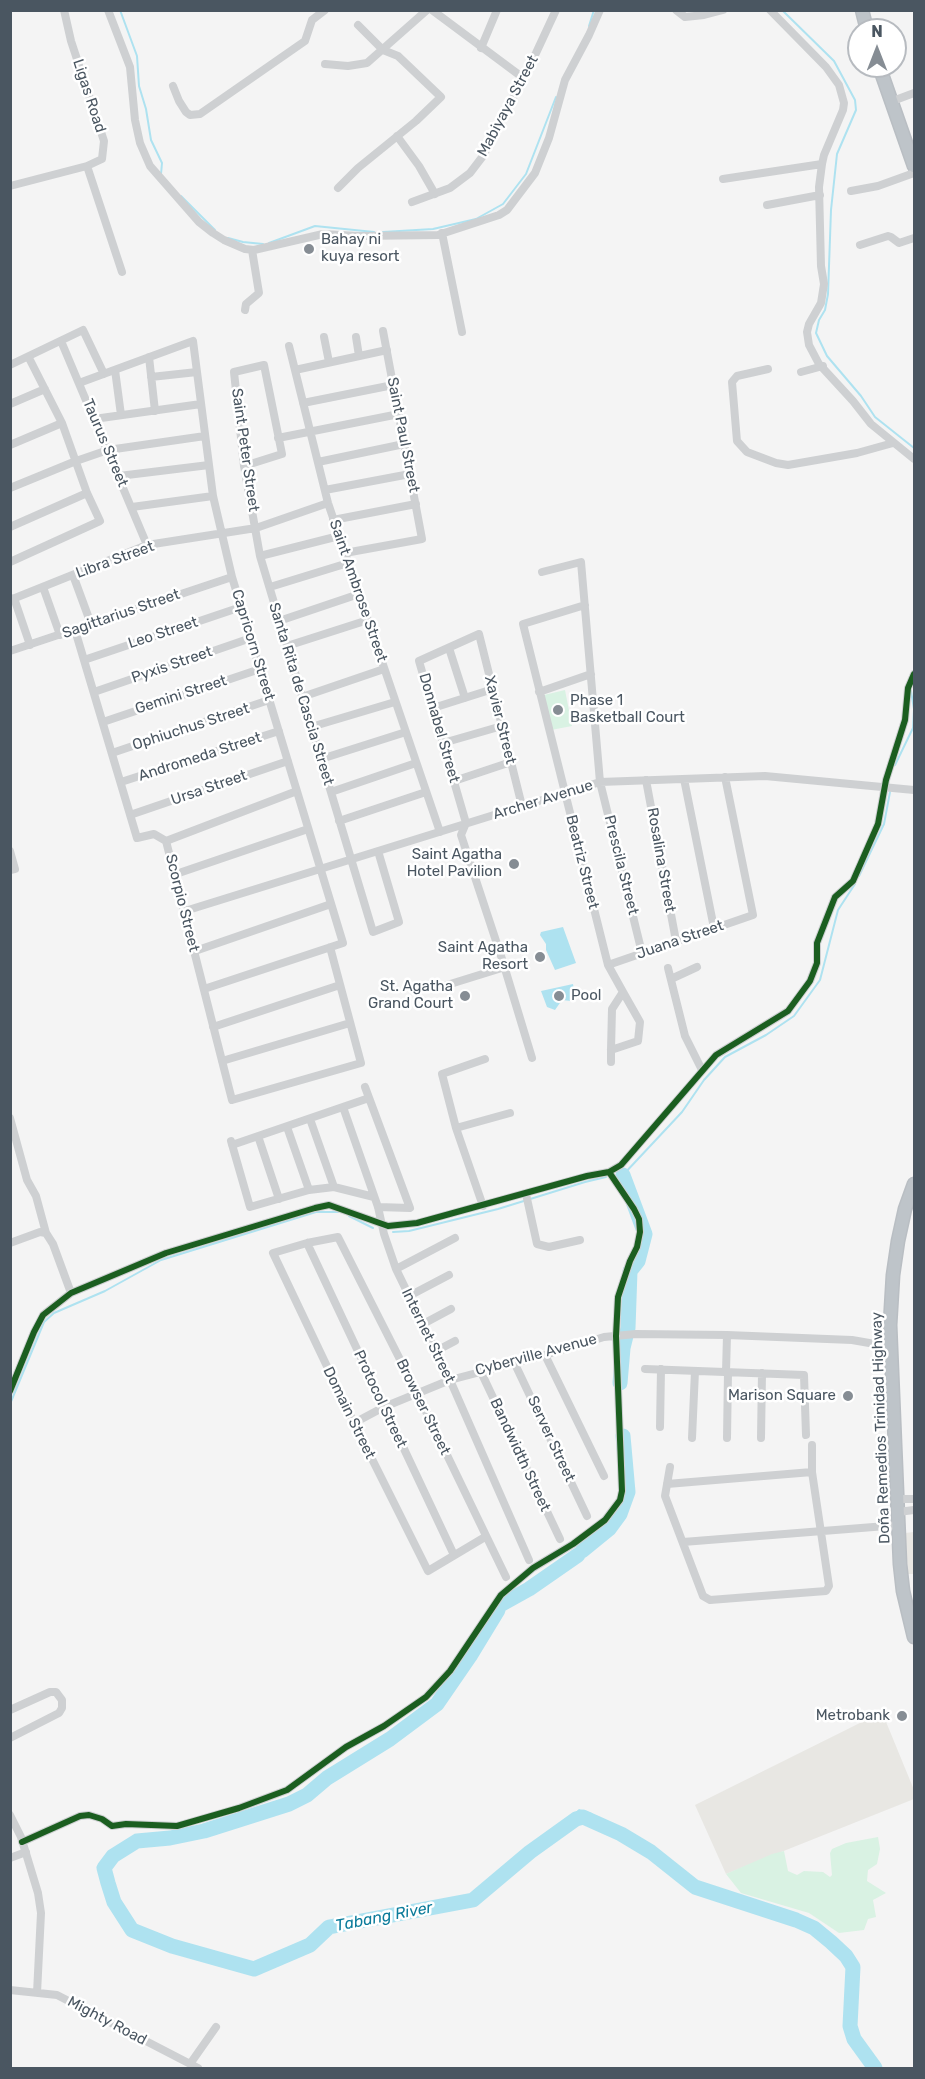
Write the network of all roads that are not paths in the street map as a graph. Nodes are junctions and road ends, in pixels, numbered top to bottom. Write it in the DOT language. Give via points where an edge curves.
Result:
graph roads {
  1 [pos="64,10"];
  2 [pos="108,10"];
  3 [pos="325,10"];
  4 [pos="427,10"];
  5 [pos="432,10"];
  6 [pos="497,10"];
  7 [pos="555,10"];
  8 [pos="600,10"];
  9 [pos="676,10"];
  10 [pos="723,10"];
  11 [pos="770,10"];
  12 [pos="358,25"];
  13 [pos="481,48"];
  14 [pos="383,50"];
  15 [pos="325,64"];
  16 [pos="522,76"];
  17 [pos="883,78"];
  18 [pos="173,86"];
  19 [pos="915,93"];
  20 [pos="890,102"];
  21 [pos="397,136"];
  22 [pos="822,164"];
  23 [pos="87,166"];
  24 [pos="915,166"];
  25 [pos="915,173"];
  26 [pos="723,179"];
  27 [pos="10,186"];
  28 [pos="338,189"];
  29 [pos="851,191"];
  30 [pos="435,194"];
  31 [pos="820,195"];
  32 [pos="412,202"];
  33 [pos="767,205"];
  34 [pos="442,234"];
  35 [pos="915,238"];
  36 [pos="860,245"];
  37 [pos="252,250"];
  38 [pos="122,272"];
  39 [pos="245,310"];
  40 [pos="383,331"];
  41 [pos="462,332"];
  42 [pos="324,337"];
  43 [pos="356,337"];
  44 [pos="61,341"];
  45 [pos="290,346"];
  46 [pos="387,350"];
  47 [pos="359,356"];
  48 [pos="149,357"];
  49 [pos="29,358"];
  50 [pos="329,362"];
  51 [pos="10,366"];
  52 [pos="823,366"];
  53 [pos="115,369"];
  54 [pos="768,369"];
  55 [pos="295,370"];
  56 [pos="197,372"];
  57 [pos="801,372"];
  58 [pos="104,374"];
  59 [pos="152,377"];
  60 [pos="79,383"];
  61 [pos="393,385"];
  62 [pos="45,389"];
  63 [pos="303,403"];
  64 [pos="10,404"];
  65 [pos="201,404"];
  66 [pos="155,411"];
  67 [pos="399,414"];
  68 [pos="121,415"];
  69 [pos="94,419"];
  70 [pos="62,423"];
  71 [pos="310,431"];
  72 [pos="206,436"];
  73 [pos="278,438"];
  74 [pos="893,443"];
  75 [pos="404,444"];
  76 [pos="10,445"];
  77 [pos="108,450"];
  78 [pos="915,459"];
  79 [pos="76,461"];
  80 [pos="318,462"];
  81 [pos="209,465"];
  82 [pos="244,466"];
  83 [pos="410,474"];
  84 [pos="119,476"];
  85 [pos="10,488"];
  86 [pos="325,490"];
  87 [pos="87,493"];
  88 [pos="213,496"];
  89 [pos="328,503"];
  90 [pos="416,504"];
  91 [pos="132,507"];
  92 [pos="333,520"];
  93 [pos="10,527"];
  94 [pos="256,528"];
  95 [pos="223,533"];
  96 [pos="339,536"];
  97 [pos="147,545"];
  98 [pos="345,553"];
  99 [pos="260,556"];
  100 [pos="10,562"];
  101 [pos="348,564"];
  102 [pos="542,572"];
  103 [pos="73,574"];
  104 [pos="232,577"];
  105 [pos="43,587"];
  106 [pos="270,587"];
  107 [pos="359,594"];
  108 [pos="12,599"];
  109 [pos="585,605"];
  110 [pos="241,607"];
  111 [pos="368,620"];
  112 [pos="279,621"];
  113 [pos="91,624"];
  114 [pos="75,630"];
  115 [pos="479,634"];
  116 [pos="60,635"];
  117 [pos="251,638"];
  118 [pos="30,645"];
  119 [pos="287,646"];
  120 [pos="449,648"];
  121 [pos="10,651"];
  122 [pos="84,660"];
  123 [pos="260,669"];
  124 [pos="384,669"];
  125 [pos="591,674"];
  126 [pos="914,674"];
  127 [pos="492,689"];
  128 [pos="94,692"];
  129 [pos="539,692"];
  130 [pos="302,698"];
  131 [pos="465,698"];
  132 [pos="269,700"];
  133 [pos="395,702"];
  134 [pos="433,708"];
  135 [pos="103,722"];
  136 [pos="502,726"];
  137 [pos="311,727"];
  138 [pos="279,731"];
  139 [pos="406,732"];
  140 [pos="443,743"];
  141 [pos="112,753"];
  142 [pos="321,759"];
  143 [pos="288,761"];
  144 [pos="511,762"];
  145 [pos="416,763"];
  146 [pos="725,777"];
  147 [pos="684,779"];
  148 [pos="646,780"];
  149 [pos="454,781"];
  150 [pos="121,782"];
  151 [pos="600,782"];
  152 [pos="885,787"];
  153 [pos="915,790"];
  154 [pos="297,791"];
  155 [pos="331,792"];
  156 [pos="426,792"];
  157 [pos="565,793"];
  158 [pos="522,806"];
  159 [pos="130,815"];
  160 [pos="339,821"];
  161 [pos="466,824"];
  162 [pos="308,829"];
  163 [pos="440,832"];
  164 [pos="166,842"];
  165 [pos="10,850"];
  166 [pos="378,851"];
  167 [pos="351,859"];
  168 [pos="321,869"];
  169 [pos="13,870"];
  170 [pos="176,874"];
  171 [pos="331,904"];
  172 [pos="185,911"];
  173 [pos="714,928"];
  174 [pos="676,941"];
  175 [pos="330,948"];
  176 [pos="195,951"];
  177 [pos="642,953"];
  178 [pos="608,965"];
  179 [pos="505,967"];
  180 [pos="697,967"];
  181 [pos="668,968"];
  182 [pos="671,979"];
  183 [pos="340,985"];
  184 [pos="447,985"];
  185 [pos="204,989"];
  186 [pos="623,992"];
  187 [pos="350,1023"];
  188 [pos="213,1027"];
  189 [pos="610,1050"];
  190 [pos="485,1059"];
  191 [pos="532,1059"];
  192 [pos="222,1061"];
  193 [pos="610,1062"];
  194 [pos="702,1070"];
  195 [pos="365,1087"];
  196 [pos="369,1098"];
  197 [pos="343,1107"];
  198 [pos="510,1113"];
  199 [pos="10,1118"];
  200 [pos="310,1119"];
  201 [pos="288,1127"];
  202 [pos="456,1128"];
  203 [pos="258,1136"];
  204 [pos="609,1172"];
  205 [pos="915,1184"];
  206 [pos="334,1187"];
  207 [pos="309,1190"];
  208 [pos="374,1197"];
  209 [pos="279,1198"];
  210 [pos="527,1198"];
  211 [pos="483,1206"];
  212 [pos="378,1208"];
  213 [pos="381,1223"];
  214 [pos="46,1233"];
  215 [pos="455,1238"];
  216 [pos="580,1240"];
  217 [pos="10,1243"];
  218 [pos="307,1243"];
  219 [pos="396,1269"];
  220 [pos="449,1275"];
  221 [pos="71,1293"];
  222 [pos="409,1296"];
  223 [pos="451,1309"];
  224 [pos="423,1324"];
  225 [pos="618,1335"];
  226 [pos="727,1335"];
  227 [pos="455,1341"];
  228 [pos="891,1344"];
  229 [pos="436,1351"];
  230 [pos="545,1355"];
  231 [pos="514,1362"];
  232 [pos="645,1369"];
  233 [pos="480,1370"];
  234 [pos="661,1370"];
  235 [pos="695,1371"];
  236 [pos="727,1372"];
  237 [pos="762,1373"];
  238 [pos="450,1380"];
  239 [pos="10,1391"];
  240 [pos="417,1393"];
  241 [pos="384,1407"];
  242 [pos="354,1423"];
  243 [pos="660,1427"];
  244 [pos="806,1435"];
  245 [pos="761,1437"];
  246 [pos="692,1438"];
  247 [pos="727,1438"];
  248 [pos="812,1445"];
  249 [pos="670,1467"];
  250 [pos="812,1472"];
  251 [pos="604,1476"];
  252 [pos="667,1484"];
  253 [pos="915,1499"];
  254 [pos="897,1506"];
  255 [pos="915,1510"];
  256 [pos="587,1516"];
  257 [pos="898,1525"];
  258 [pos="821,1531"];
  259 [pos="485,1537"];
  260 [pos="560,1539"];
  261 [pos="683,1542"];
  262 [pos="454,1555"];
  263 [pos="529,1560"];
  264 [pos="506,1577"];
  265 [pos="915,1637"];
  266 [pos="10,1710"];
  267 [pos="10,1738"];
  268 [pos="10,1815"];
  269 [pos="22,1842"];
  270 [pos="26,1852"];
  271 [pos="10,1858"];
  272 [pos="10,1990"];
  273 [pos="37,1993"];
  274 [pos="216,2027"];
  275 [pos="194,2066"];
  1 -- 23 [label="street, Ligas Road" via="104,141 102,159"];
  2 -- 37 [label="street" via="130,67 135,120 150,166 199,222 224,240"];
  3 -- 18 [label="street" via="312,20 305,41 200,114 186,112"];
  4 -- 14 [label="street"];
  5 -- 13 [label="street"];
  6 -- 13 [label="street"];
  7 -- 16 [label="street, Mabiyaya Street"];
  8 -- 34 [label="street" via="565,80 535,173 507,210"];
  9 -- 10 [label="street" via="685,17"];
  11 -- 22 [label="street" via="839,85 843,110"];
  12 -- 14 [label="street"];
  13 -- 16 [label="street"];
  14 -- 15 [label="street" via="367,63"];
  14 -- 21 [label="street" via="398,56 441,97"];
  16 -- 30 [label="street, Mabiyaya Street" via="483,156 450,189"];
  17 -- 20 [label="highway"];
  19 -- 20 [label="street"];
  20 -- 24 [label="highway"];
  21 -- 28 [label="street"];
  21 -- 30 [label="street"];
  22 -- 26 [label="street"];
  22 -- 31 [label="street"];
  23 -- 27 [label="street"];
  23 -- 38 [label="street"];
  25 -- 29 [label="street"];
  30 -- 32 [label="street, Mabiyaya Street"];
  31 -- 33 [label="street"];
  31 -- 52 [label="street" via="824,284 821,303 807,333 809,345"];
  34 -- 37 [label="street" via="323,234"];
  34 -- 41 [label="street"];
  35 -- 36 [label="street" via="899,243 888,236"];
  37 -- 39 [label="street" via="260,293 246,304"];
  40 -- 46 [label="street, Saint Paul Street"];
  42 -- 50 [label="street"];
  43 -- 47 [label="street"];
  44 -- 49 [label="street"];
  44 -- 58 [label="street" via="83,330"];
  44 -- 60 [label="street, Taurus Street"];
  45 -- 55 [label="street, Saint Ambrose Street"];
  46 -- 47 [label="street"];
  46 -- 61 [label="street, Saint Paul Street"];
  47 -- 50 [label="street"];
  48 -- 53 [label="street"];
  48 -- 56 [label="street, Capricorn Street" via="193,340"];
  48 -- 59 [label="street"];
  49 -- 51 [label="street"];
  49 -- 62 [label="street"];
  50 -- 55 [label="street"];
  52 -- 57 [label="street"];
  52 -- 74 [label="street" via="871,424"];
  53 -- 58 [label="street"];
  53 -- 68 [label="street"];
  54 -- 74 [label="street" via="737,376 732,382 737,441 747,452 788,465"];
  55 -- 63 [label="street, Saint Ambrose Street"];
  56 -- 59 [label="street"];
  56 -- 65 [label="street, Capricorn Street"];
  58 -- 60 [label="street"];
  59 -- 66 [label="street"];
  60 -- 69 [label="street, Taurus Street"];
  61 -- 63 [label="street"];
  61 -- 67 [label="street, Saint Paul Street"];
  62 -- 64 [label="street"];
  62 -- 70 [label="street"];
  63 -- 71 [label="street, Saint Ambrose Street"];
  65 -- 66 [label="street"];
  65 -- 72 [label="street, Capricorn Street"];
  66 -- 68 [label="street"];
  67 -- 71 [label="street"];
  67 -- 75 [label="street, Saint Paul Street"];
  68 -- 69 [label="street"];
  69 -- 77 [label="street, Taurus Street"];
  70 -- 76 [label="street"];
  70 -- 79 [label="street"];
  71 -- 73 [label="street"];
  71 -- 80 [label="street, Saint Ambrose Street"];
  72 -- 77 [label="street"];
  72 -- 81 [label="street, Capricorn Street"];
  73 -- 82 [label="street" via="282,454"];
  73 -- 82 [label="street, Saint Peter Street" via="264,365 234,372"];
  74 -- 78 [label="street"];
  75 -- 80 [label="street"];
  75 -- 83 [label="street, Saint Paul Street"];
  77 -- 79 [label="street"];
  77 -- 84 [label="street, Taurus Street"];
  79 -- 85 [label="street"];
  79 -- 87 [label="street"];
  80 -- 86 [label="street, Saint Ambrose Street"];
  81 -- 84 [label="street"];
  81 -- 88 [label="street, Capricorn Street"];
  82 -- 94 [label="street, Saint Peter Street"];
  83 -- 86 [label="street"];
  83 -- 90 [label="street, Saint Paul Street"];
  84 -- 91 [label="street, Taurus Street"];
  86 -- 89 [label="street, Saint Ambrose Street"];
  87 -- 93 [label="street"];
  87 -- 100 [label="street" via="100,521"];
  88 -- 91 [label="street"];
  88 -- 95 [label="street, Capricorn Street"];
  89 -- 92 [label="street, Saint Ambrose Street"];
  89 -- 94 [label="street, Libra Street"];
  90 -- 92 [label="street"];
  90 -- 98 [label="street, Saint Paul Street" via="422,539"];
  91 -- 97 [label="street, Taurus Street"];
  92 -- 96 [label="street, Saint Ambrose Street"];
  94 -- 95 [label="street, Libra Street"];
  94 -- 99 [label="street, Santa Rita de Cascia Street"];
  95 -- 97 [label="street, Libra Street"];
  95 -- 104 [label="street, Capricorn Street"];
  96 -- 98 [label="street, Saint Ambrose Street"];
  96 -- 99 [label="street"];
  97 -- 103 [label="street, Libra Street"];
  98 -- 101 [label="street, Saint Ambrose Street"];
  99 -- 106 [label="street, Santa Rita de Cascia Street"];
  101 -- 106 [label="street"];
  101 -- 107 [label="street, Saint Ambrose Street"];
  102 -- 109 [label="street, Prescila Street" via="581,562"];
  103 -- 105 [label="street, Libra Street"];
  103 -- 113 [label="street"];
  104 -- 110 [label="street, Capricorn Street"];
  104 -- 113 [label="street, Sagittarius Street"];
  105 -- 108 [label="street, Libra Street"];
  105 -- 116 [label="street"];
  106 -- 112 [label="street, Santa Rita de Cascia Street"];
  107 -- 111 [label="street, Saint Ambrose Street"];
  107 -- 112 [label="street"];
  108 -- 118 [label="street"];
  109 -- 125 [label="street, Prescila Street"];
  109 -- 129 [label="street, Beatriz Street" via="523,624"];
  110 -- 117 [label="street, Capricorn Street"];
  110 -- 122 [label="street, Leo Street"];
  111 -- 119 [label="street"];
  111 -- 124 [label="street, Saint Ambrose Street"];
  112 -- 119 [label="street, Santa Rita de Cascia Street"];
  113 -- 114 [label="street, Sagittarius Street"];
  114 -- 116 [label="street, Sagittarius Street"];
  114 -- 122 [label="street, Scorpio Street"];
  115 -- 120 [label="street, Donnabel Street"];
  115 -- 127 [label="street, Xavier Street"];
  116 -- 118 [label="street, Sagittarius Street"];
  117 -- 123 [label="street, Capricorn Street"];
  117 -- 128 [label="street, Pyxis Street"];
  118 -- 121 [label="street, Sagittarius Street"];
  119 -- 130 [label="street, Santa Rita de Cascia Street"];
  120 -- 131 [label="street"];
  120 -- 134 [label="street, Donnabel Street" via="419,661"];
  122 -- 128 [label="street, Scorpio Street"];
  123 -- 132 [label="street, Capricorn Street"];
  123 -- 135 [label="street, Gemini Street"];
  124 -- 130 [label="street"];
  124 -- 133 [label="street, Saint Ambrose Street"];
  125 -- 129 [label="street"];
  125 -- 151 [label="street, Prescila Street"];
  126 -- 152 [label="street"];
  127 -- 131 [label="street"];
  127 -- 136 [label="street, Xavier Street"];
  128 -- 135 [label="street, Scorpio Street"];
  129 -- 157 [label="street, Beatriz Street"];
  130 -- 137 [label="street, Santa Rita de Cascia Street"];
  131 -- 134 [label="street"];
  132 -- 138 [label="street, Capricorn Street"];
  132 -- 141 [label="street, Ophiuchus Street"];
  133 -- 137 [label="street"];
  133 -- 139 [label="street, Saint Ambrose Street"];
  134 -- 140 [label="street, Donnabel Street"];
  135 -- 141 [label="street, Scorpio Street"];
  136 -- 140 [label="street"];
  136 -- 144 [label="street, Xavier Street"];
  137 -- 142 [label="street, Santa Rita de Cascia Street"];
  138 -- 143 [label="street, Capricorn Street"];
  138 -- 150 [label="street, Andromeda Street"];
  139 -- 142 [label="street"];
  139 -- 145 [label="street, Saint Ambrose Street"];
  140 -- 149 [label="street, Donnabel Street"];
  141 -- 150 [label="street, Scorpio Street"];
  142 -- 155 [label="street, Santa Rita de Cascia Street"];
  143 -- 154 [label="street, Capricorn Street"];
  143 -- 159 [label="street, Ursa Street"];
  144 -- 149 [label="street"];
  144 -- 158 [label="street, Xavier Street"];
  145 -- 155 [label="street"];
  145 -- 156 [label="street, Saint Ambrose Street"];
  146 -- 147 [label="street, Archer Avenue"];
  146 -- 152 [label="street, Archer Avenue" via="765,776"];
  146 -- 173 [label="street, Juana Street" via="753,915"];
  147 -- 148 [label="street, Archer Avenue"];
  147 -- 173 [label="street"];
  148 -- 151 [label="street, Archer Avenue"];
  148 -- 174 [label="street, Rosalina Street"];
  149 -- 161 [label="street, Donnabel Street"];
  150 -- 159 [label="street, Scorpio Street"];
  151 -- 157 [label="street, Archer Avenue"];
  151 -- 177 [label="street, Prescila Street"];
  152 -- 153 [label="street, Archer Avenue"];
  152 -- 194 [label="street" via="878,824 853,881 835,897 817,944 817,963 802,994 788,1011 716,1054"];
  154 -- 162 [label="street, Capricorn Street"];
  154 -- 164 [label="street"];
  155 -- 160 [label="street, Santa Rita de Cascia Street"];
  156 -- 160 [label="street"];
  156 -- 163 [label="street, Saint Ambrose Street"];
  157 -- 158 [label="street, Archer Avenue"];
  157 -- 178 [label="street, Beatriz Street"];
  158 -- 161 [label="street, Archer Avenue"];
  159 -- 164 [label="street, Scorpio Street" via="137,838 154,834"];
  160 -- 167 [label="street, Santa Rita de Cascia Street"];
  161 -- 163 [label="street, Archer Avenue"];
  161 -- 179 [label="street, Donnabel Street" via="461,835"];
  162 -- 168 [label="street, Capricorn Street"];
  162 -- 170 [label="street"];
  163 -- 166 [label="street, Archer Avenue"];
  164 -- 170 [label="street, Scorpio Street"];
  165 -- 169 [label="street"];
  166 -- 167 [label="street, Archer Avenue"];
  166 -- 167 [label="street, Santa Rita de Cascia Street" via="399,922 373,932"];
  167 -- 168 [label="street, Archer Avenue"];
  168 -- 171 [label="street, Capricorn Street"];
  168 -- 172 [label="street, Archer Avenue"];
  170 -- 172 [label="street, Scorpio Street"];
  171 -- 175 [label="street, Capricorn Street" via="343,943"];
  171 -- 176 [label="street"];
  172 -- 176 [label="street, Scorpio Street"];
  173 -- 174 [label="street, Juana Street"];
  174 -- 177 [label="street, Juana Street"];
  175 -- 183 [label="street"];
  175 -- 185 [label="street"];
  176 -- 185 [label="street, Scorpio Street"];
  177 -- 178 [label="street, Juana Street"];
  178 -- 186 [label="street, Beatriz Street"];
  179 -- 184 [label="street"];
  179 -- 191 [label="street, Donnabel Street"];
  180 -- 182 [label="street"];
  181 -- 182 [label="street"];
  182 -- 194 [label="street" via="685,1036"];
  183 -- 187 [label="street"];
  183 -- 188 [label="street"];
  185 -- 188 [label="street, Scorpio Street"];
  186 -- 189 [label="street" via="612,1008"];
  186 -- 189 [label="street, Beatriz Street" via="640,1022 638,1041"];
  187 -- 192 [label="street"];
  187 -- 192 [label="street, Scorpio Street" via="361,1063 232,1100"];
  188 -- 192 [label="street, Scorpio Street"];
  189 -- 193 [label="street"];
  190 -- 202 [label="street" via="442,1074"];
  194 -- 204 [label="street" via="621,1165"];
  195 -- 196 [label="street"];
  196 -- 197 [label="street"];
  196 -- 212 [label="street" via="410,1208"];
  197 -- 200 [label="street"];
  197 -- 208 [label="street, Internet Street"];
  198 -- 202 [label="street"];
  199 -- 214 [label="street"];
  200 -- 201 [label="street"];
  200 -- 206 [label="street"];
  201 -- 203 [label="street"];
  201 -- 207 [label="street"];
  202 -- 211 [label="street"];
  203 -- 209 [label="street"];
  203 -- 209 [label="street" via="231,1143 250,1207"];
  204 -- 210 [label="street"];
  204 -- 225 [label="street" via="634,1209 640,1232 618,1297"];
  205 -- 228 [label="highway, Doña Remedios Trinidad Highway" via="905,1209 892,1275"];
  206 -- 207 [label="street"];
  206 -- 208 [label="street"];
  207 -- 209 [label="street"];
  208 -- 212 [label="street, Internet Street"];
  210 -- 211 [label="street"];
  210 -- 216 [label="street" via="537,1244 549,1247"];
  211 -- 213 [label="street" via="417,1223"];
  212 -- 213 [label="street, Internet Street"];
  213 -- 219 [label="street, Internet Street"];
  213 -- 221 [label="street" via="329,1205 315,1208 165,1253"];
  214 -- 217 [label="street"];
  214 -- 221 [label="street"];
  215 -- 219 [label="street"];
  218 -- 240 [label="street, Browser Street" via="338,1237"];
  218 -- 241 [label="street, Protocol Street"];
  218 -- 242 [label="street, Domain Street" via="273,1253"];
  219 -- 222 [label="street, Internet Street"];
  220 -- 222 [label="street"];
  221 -- 239 [label="street" via="43,1315"];
  222 -- 224 [label="street, Internet Street"];
  223 -- 224 [label="street"];
  224 -- 229 [label="street, Internet Street"];
  225 -- 226 [label="street, Cyberville Avenue"];
  225 -- 230 [label="street, Cyberville Avenue"];
  225 -- 269 [label="street" via="620,1500 605,1520 501,1594 450,1671 426,1697 287,1790 239,1808 177,1826 112,1827 96,1817 80,1816"];
  226 -- 228 [label="street, Cyberville Avenue"];
  226 -- 236 [label="street"];
  227 -- 229 [label="street"];
  228 -- 254 [label="highway, Doña Remedios Trinidad Highway"];
  229 -- 238 [label="street, Internet Street"];
  230 -- 231 [label="street, Cyberville Avenue"];
  230 -- 251 [label="street"];
  231 -- 233 [label="street, Cyberville Avenue"];
  231 -- 256 [label="street, Server Street"];
  232 -- 234 [label="street"];
  233 -- 238 [label="street, Cyberville Avenue"];
  233 -- 260 [label="street, Bandwidth Street"];
  234 -- 235 [label="street"];
  234 -- 243 [label="street"];
  235 -- 236 [label="street"];
  235 -- 246 [label="street"];
  236 -- 237 [label="street"];
  236 -- 247 [label="street"];
  237 -- 244 [label="street" via="804,1375"];
  237 -- 245 [label="street"];
  238 -- 240 [label="street, Cyberville Avenue"];
  238 -- 263 [label="street, Internet Street"];
  240 -- 241 [label="street, Cyberville Avenue"];
  240 -- 259 [label="street, Browser Street"];
  241 -- 242 [label="street, Cyberville Avenue"];
  241 -- 262 [label="street, Protocol Street"];
  242 -- 262 [label="street, Domain Street" via="428,1571"];
  248 -- 250 [label="street"];
  249 -- 252 [label="street"];
  250 -- 252 [label="street"];
  250 -- 258 [label="street"];
  252 -- 261 [label="street" via="665,1496"];
  253 -- 254 [label="street"];
  254 -- 255 [label="street"];
  254 -- 257 [label="highway, Doña Remedios Trinidad Highway"];
  257 -- 258 [label="street"];
  257 -- 265 [label="highway, Doña Remedios Trinidad Highway" via="903,1591"];
  258 -- 261 [label="street"];
  258 -- 261 [label="street" via="829,1586 826,1591 710,1600 703,1596"];
  259 -- 262 [label="street"];
  259 -- 264 [label="street, Browser Street"];
  266 -- 267 [label="street" via="50,1692 56,1692 62,1700 59,1713"];
  268 -- 269 [label="street"];
  269 -- 270 [label="street"];
  270 -- 271 [label="street"];
  270 -- 273 [label="street" via="41,1913"];
  272 -- 273 [label="street, Mighty Road"];
  273 -- 275 [label="street, Mighty Road" via="57,1995"];
  274 -- 275 [label="street"];
}
